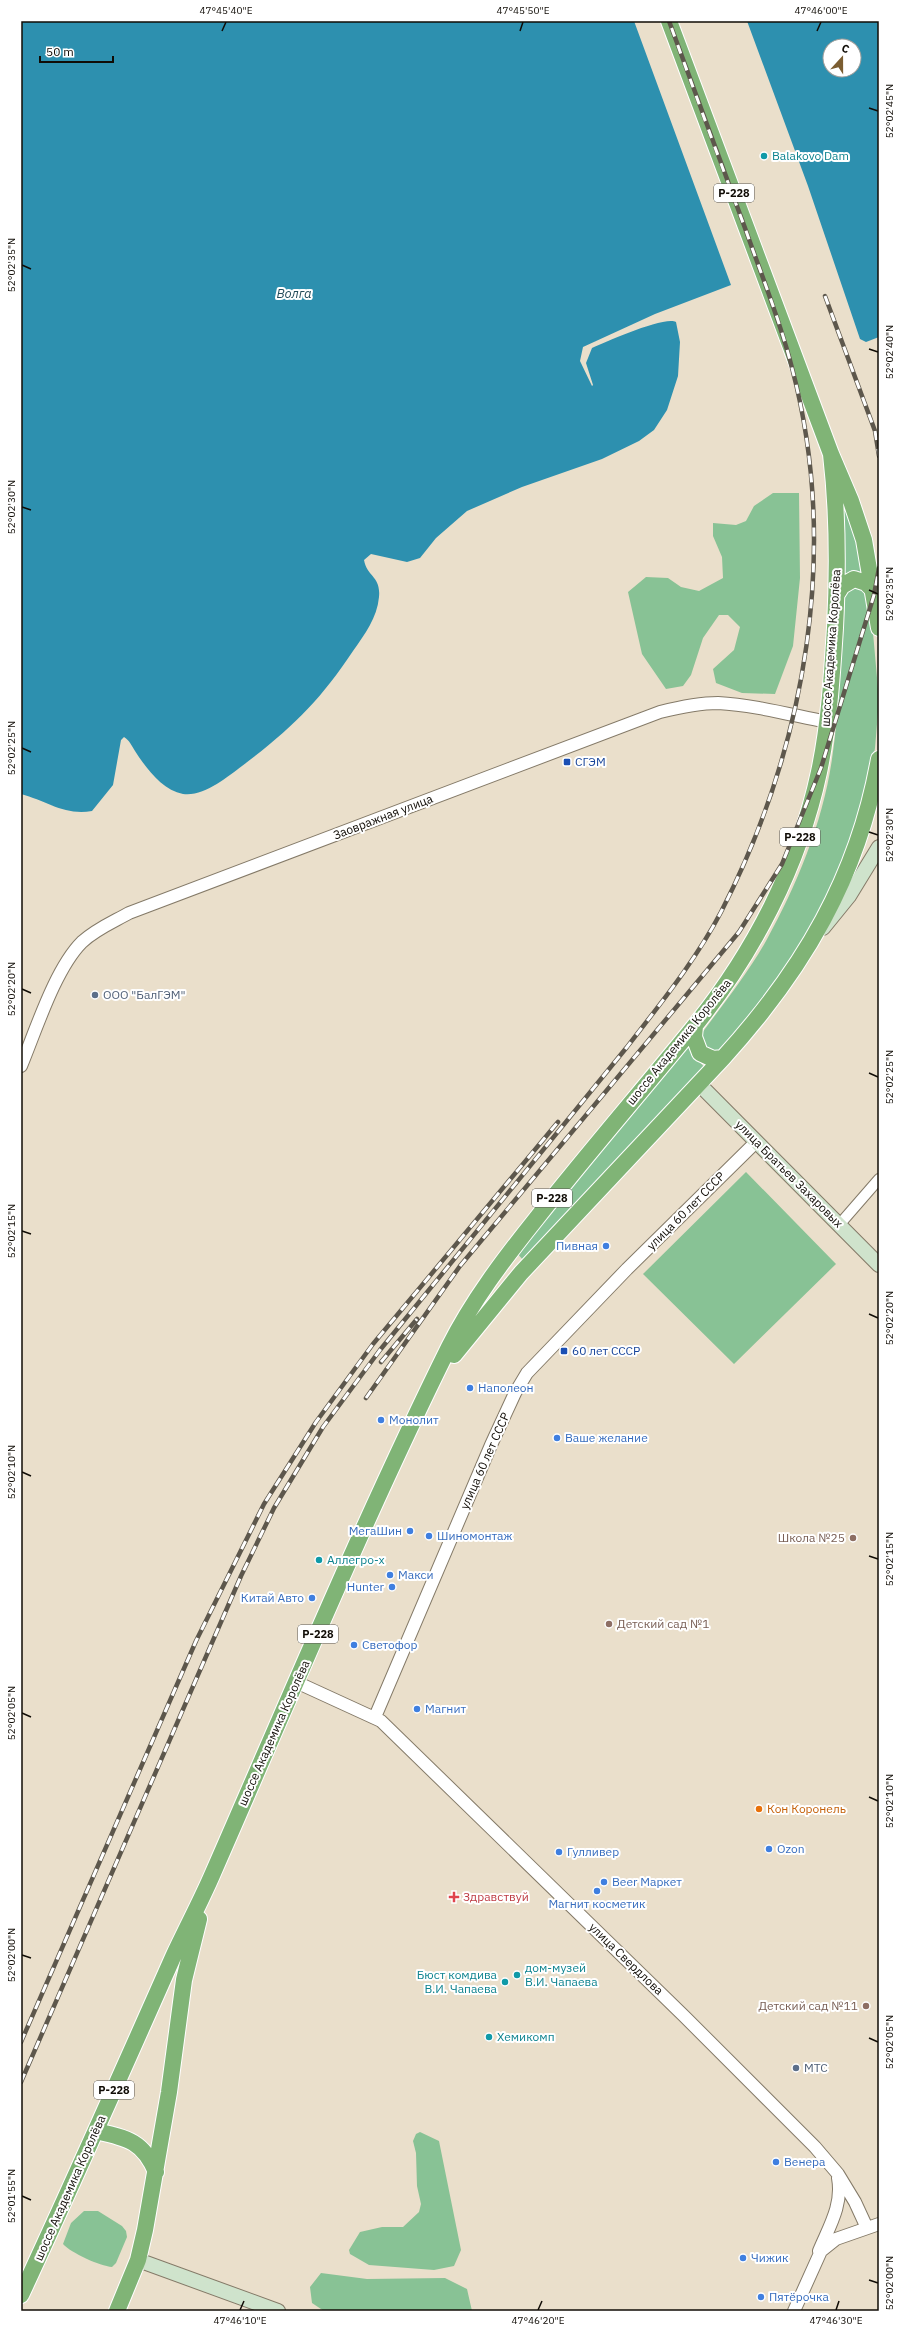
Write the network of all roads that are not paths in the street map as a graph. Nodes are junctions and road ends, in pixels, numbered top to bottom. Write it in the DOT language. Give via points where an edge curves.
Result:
graph roads {
  1 [pos="669,21"];
  2 [pos="831,454"];
  3 [pos="872,589"];
  4 [pos="837,594"];
  5 [pos="879,628"];
  6 [pos="827,722"];
  7 [pos="878,764"];
  8 [pos="879,785"];
  9 [pos="879,847"];
  10 [pos="815,938"];
  11 [pos="695,1026"];
  12 [pos="723,1058"];
  13 [pos="21,1066"];
  14 [pos="699,1084"];
  15 [pos="756,1142"];
  16 [pos="879,1179"];
  17 [pos="839,1225"];
  18 [pos="879,1265"];
  19 [pos="432,1386"];
  20 [pos="296,1682"];
  21 [pos="375,1717"];
  22 [pos="208,1884"];
  23 [pos="96,2130"];
  24 [pos="156,2172"];
  25 [pos="838,2174"];
  26 [pos="879,2224"];
  27 [pos="866,2228"];
  28 [pos="138,2260"];
  29 [pos="815,2260"];
  30 [pos="21,2295"];
  31 [pos="117,2311"];
  32 [pos="278,2311"];
  33 [pos="794,2311"];
  1 -- 2 [label="highway, Р-228"];
  2 -- 3 [label="highway, Р-228" via="864,540"];
  2 -- 4 [label="highway, шоссе Академика Королёва / Р-228" via="838,535"];
  3 -- 4 [label="highway" via="866,583 854,580 842,586"];
  3 -- 5 [label="highway, Р-228"];
  4 -- 6 [label="highway, шоссе Академика Королёва / Р-228"];
  6 -- 11 [label="highway, шоссе Академика Королёва / Р-228" via="811,806 791,863 752,944"];
  6 -- 13 [label="street, Заовражная улица" via="717,703 691,705 660,712 129,913 100,929 73,954 55,985"];
  7 -- 8 [label="main road"];
  7 -- 10 [label="highway, шоссе Академика Королёва / Р-228" via="851,863"];
  9 -- 10 [label="main road" via="849,896"];
  10 -- 12 [label="highway, шоссе Академика Королёва / Р-228" via="783,987"];
  11 -- 12 [label="highway" via="694,1037 700,1052 713,1059"];
  11 -- 19 [label="highway, шоссе Академика Королёва / Р-228" via="504,1259 450,1344"];
  12 -- 14 [label="highway, шоссе Академика Королёва / Р-228"];
  14 -- 15 [label="main road, улица Братьев Захаровых"];
  14 -- 19 [label="highway, шоссе Академика Королёва / Р-228" via="520,1273 485,1314"];
  15 -- 17 [label="main road, улица Братьев Захаровых"];
  15 -- 21 [label="street, улица 60 лет СССР" via="627,1269 527,1373 491,1445"];
  16 -- 17 [label="street"];
  17 -- 18 [label="main road, улица Братьев Захаровых"];
  19 -- 20 [label="highway, шоссе Академика Королёва / Р-228"];
  20 -- 21 [label="street, улица Свердлова"];
  20 -- 22 [label="highway, шоссе Академика Королёва / Р-228"];
  21 -- 25 [label="street, улица Свердлова" via="684,2016"];
  22 -- 23 [label="highway, шоссе Академика Королёва / Р-228"];
  22 -- 24 [label="highway, шоссе Академика Королёва / Р-228" via="184,1980"];
  23 -- 24 [label="highway" via="131,2140 141,2147 150,2157"];
  23 -- 30 [label="highway, шоссе Академика Королёва / Р-228"];
  24 -- 28 [label="highway, шоссе Академика Королёва / Р-228"];
  25 -- 27 [label="street, улица Свердлова" via="855,2202"];
  25 -- 29 [label="street" via="838,2207"];
  26 -- 27 [label="street"];
  27 -- 29 [label="street" via="831,2242"];
  28 -- 31 [label="highway, шоссе Академика Королёва / Р-228"];
  28 -- 32 [label="main road"];
  29 -- 33 [label="street"];
}
